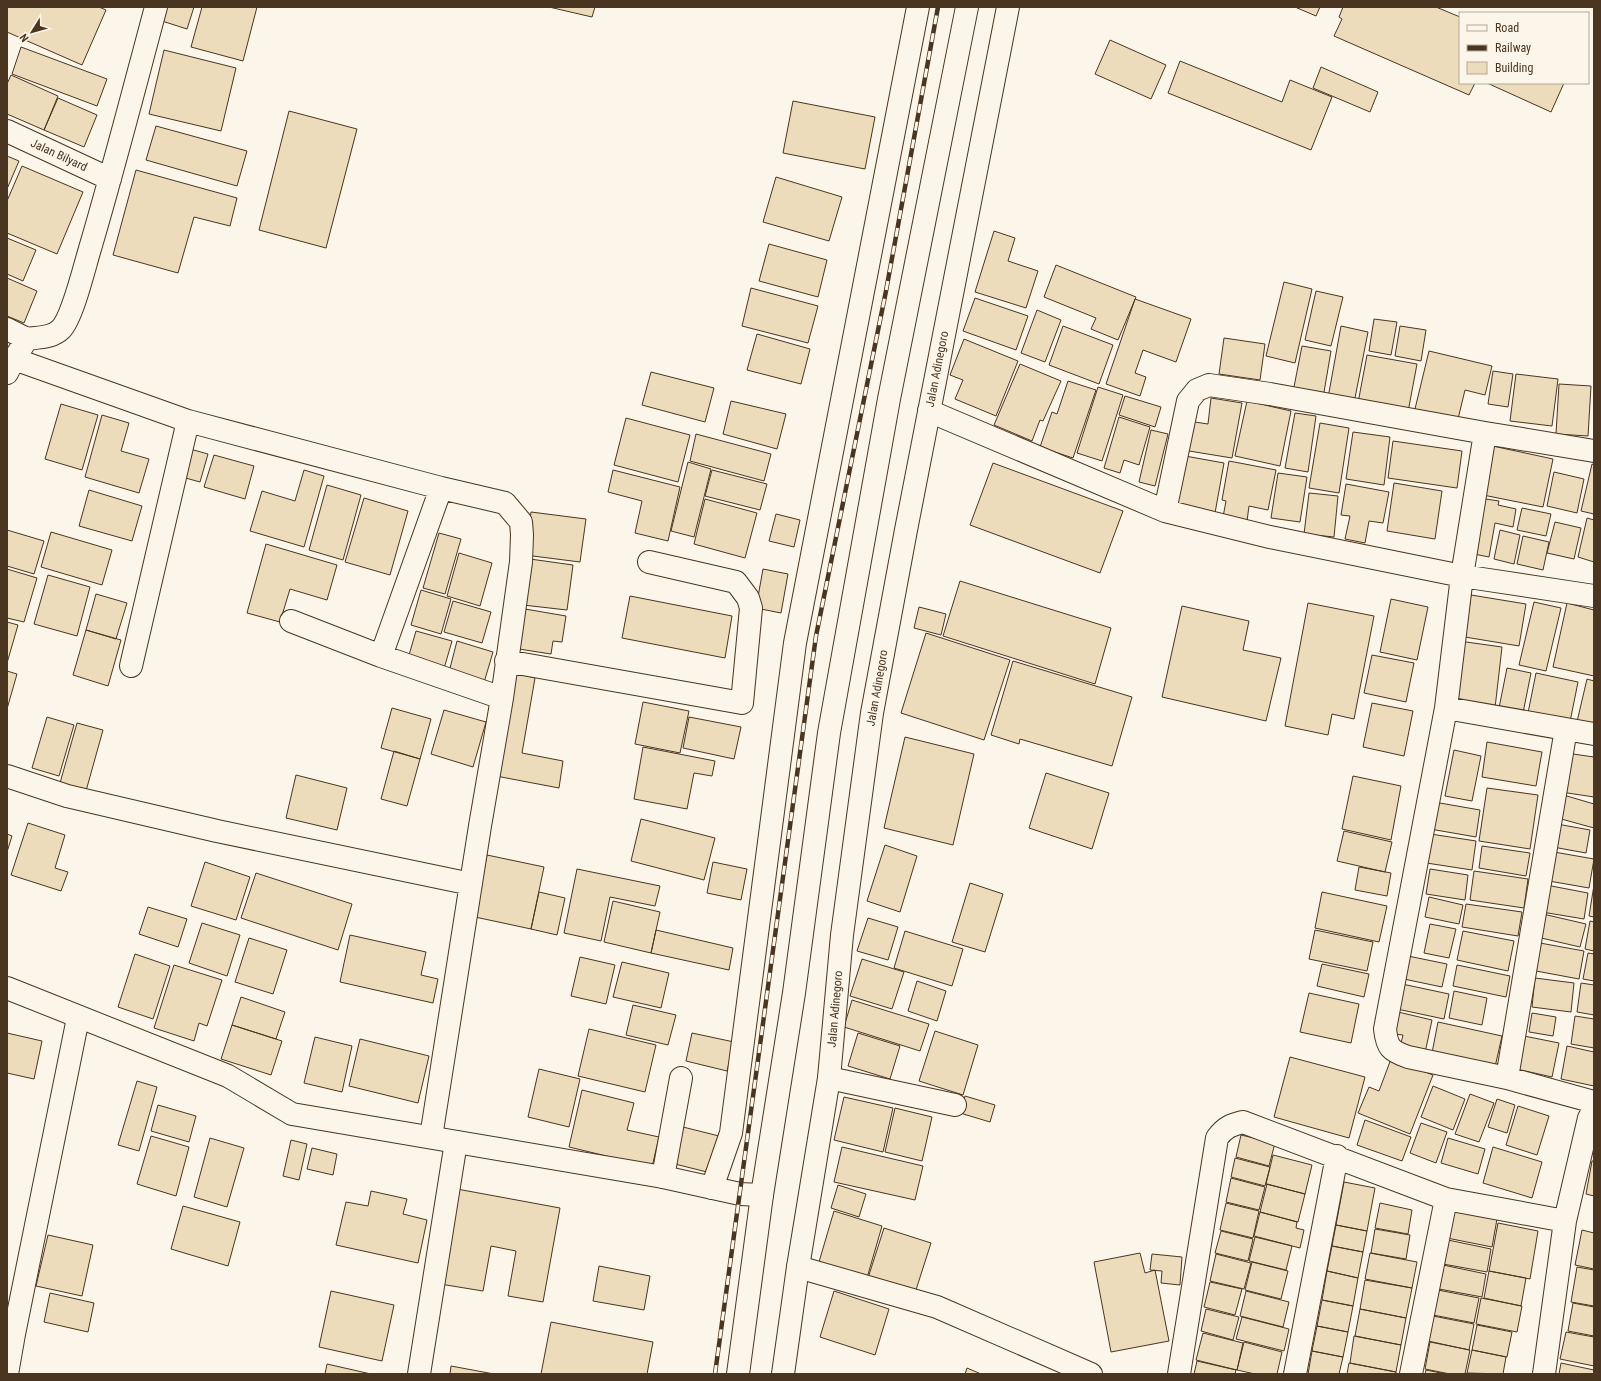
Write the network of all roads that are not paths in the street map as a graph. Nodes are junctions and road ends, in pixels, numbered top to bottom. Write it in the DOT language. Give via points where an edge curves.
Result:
graph roads {
  1 [pos="156,7"];
  2 [pos="918,7"];
  3 [pos="967,7"];
  4 [pos="1008,7"];
  5 [pos="7,131"];
  6 [pos="110,179"];
  7 [pos="7,329"];
  8 [pos="27,338"];
  9 [pos="10,366"];
  10 [pos="929,411"];
  11 [pos="188,421"];
  12 [pos="1485,433"];
  13 [pos="1594,451"];
  14 [pos="441,488"];
  15 [pos="1165,511"];
  16 [pos="649,562"];
  17 [pos="1462,576"];
  18 [pos="1594,596"];
  19 [pos="291,621"];
  20 [pos="381,656"];
  21 [pos="506,661"];
  22 [pos="131,666"];
  23 [pos="502,698"];
  24 [pos="1446,708"];
  25 [pos="1566,729"];
  26 [pos="1594,734"];
  27 [pos="7,776"];
  28 [pos="471,884"];
  29 [pos="7,988"];
  30 [pos="78,1018"];
  31 [pos="680,1078"];
  32 [pos="829,1078"];
  33 [pos="1507,1078"];
  34 [pos="1594,1102"];
  35 [pos="955,1105"];
  36 [pos="1594,1110"];
  37 [pos="431,1137"];
  38 [pos="456,1142"];
  39 [pos="1337,1156"];
  40 [pos="663,1177"];
  41 [pos="712,1188"];
  42 [pos="762,1194"];
  43 [pos="1446,1199"];
  44 [pos="1565,1221"];
  45 [pos="798,1266"];
  46 [pos="10,1333"];
  47 [pos="7,1374"];
  48 [pos="419,1374"];
  49 [pos="738,1374"];
  50 [pos="783,1374"];
  51 [pos="1091,1374"];
  52 [pos="1179,1374"];
  53 [pos="1295,1374"];
  54 [pos="1411,1374"];
  55 [pos="1544,1374"];
  1 -- 6 [label="main road"];
  2 -- 41 [label="main road" via="795,643 731,1133"];
  3 -- 42 [label="main road" via="889,398 829,733 794,993"];
  4 -- 10 [label="main road, Jalan Adinegoro"];
  5 -- 6 [label="main road, Jalan Bilyard"];
  6 -- 8 [label="main road" via="80,285 62,328 47,337"];
  7 -- 8 [label="main road"];
  8 -- 9 [label="main road"];
  9 -- 11 [label="main road"];
  10 -- 15 [label="main road"];
  10 -- 32 [label="main road, Jalan Adinegoro" via="872,713 842,935"];
  11 -- 14 [label="main road"];
  11 -- 22 [label="main road"];
  12 -- 13 [label="main road"];
  12 -- 15 [label="main road" via="1209,385 1197,390 1188,401"];
  12 -- 17 [label="main road"];
  14 -- 20 [label="main road"];
  14 -- 21 [label="main road" via="505,503 521,522 521,562"];
  15 -- 17 [label="main road" via="1270,537"];
  16 -- 21 [label="main road" via="736,582 748,598 751,608 742,703"];
  17 -- 18 [label="main road"];
  17 -- 24 [label="main road"];
  19 -- 20 [label="main road"];
  20 -- 23 [label="main road"];
  21 -- 23 [label="main road"];
  23 -- 28 [label="main road"];
  24 -- 25 [label="main road"];
  24 -- 33 [label="main road" via="1385,1030 1386,1041 1393,1051 1408,1057"];
  25 -- 26 [label="main road"];
  25 -- 33 [label="main road"];
  27 -- 28 [label="main road" via="67,796 209,829"];
  28 -- 37 [label="main road"];
  29 -- 30 [label="main road"];
  30 -- 37 [label="main road" via="228,1076 292,1114"];
  30 -- 46 [label="main road"];
  31 -- 40 [label="main road"];
  32 -- 35 [label="main road"];
  32 -- 45 [label="main road, Jalan Adinegoro"];
  33 -- 34 [label="main road"];
  36 -- 44 [label="main road" via="1589,1118"];
  37 -- 38 [label="main road"];
  38 -- 40 [label="main road"];
  38 -- 48 [label="main road"];
  39 -- 43 [label="main road"];
  39 -- 52 [label="main road" via="1244,1122 1231,1125 1217,1138"];
  39 -- 53 [label="main road"];
  40 -- 41 [label="main road"];
  41 -- 42 [label="main road" via="740,1194"];
  42 -- 49 [label="main road"];
  43 -- 44 [label="main road"];
  43 -- 54 [label="main road"];
  44 -- 55 [label="main road"];
  45 -- 50 [label="main road, Jalan Adinegoro"];
  45 -- 51 [label="main road" via="937,1307"];
  46 -- 47 [label="main road"];
}
